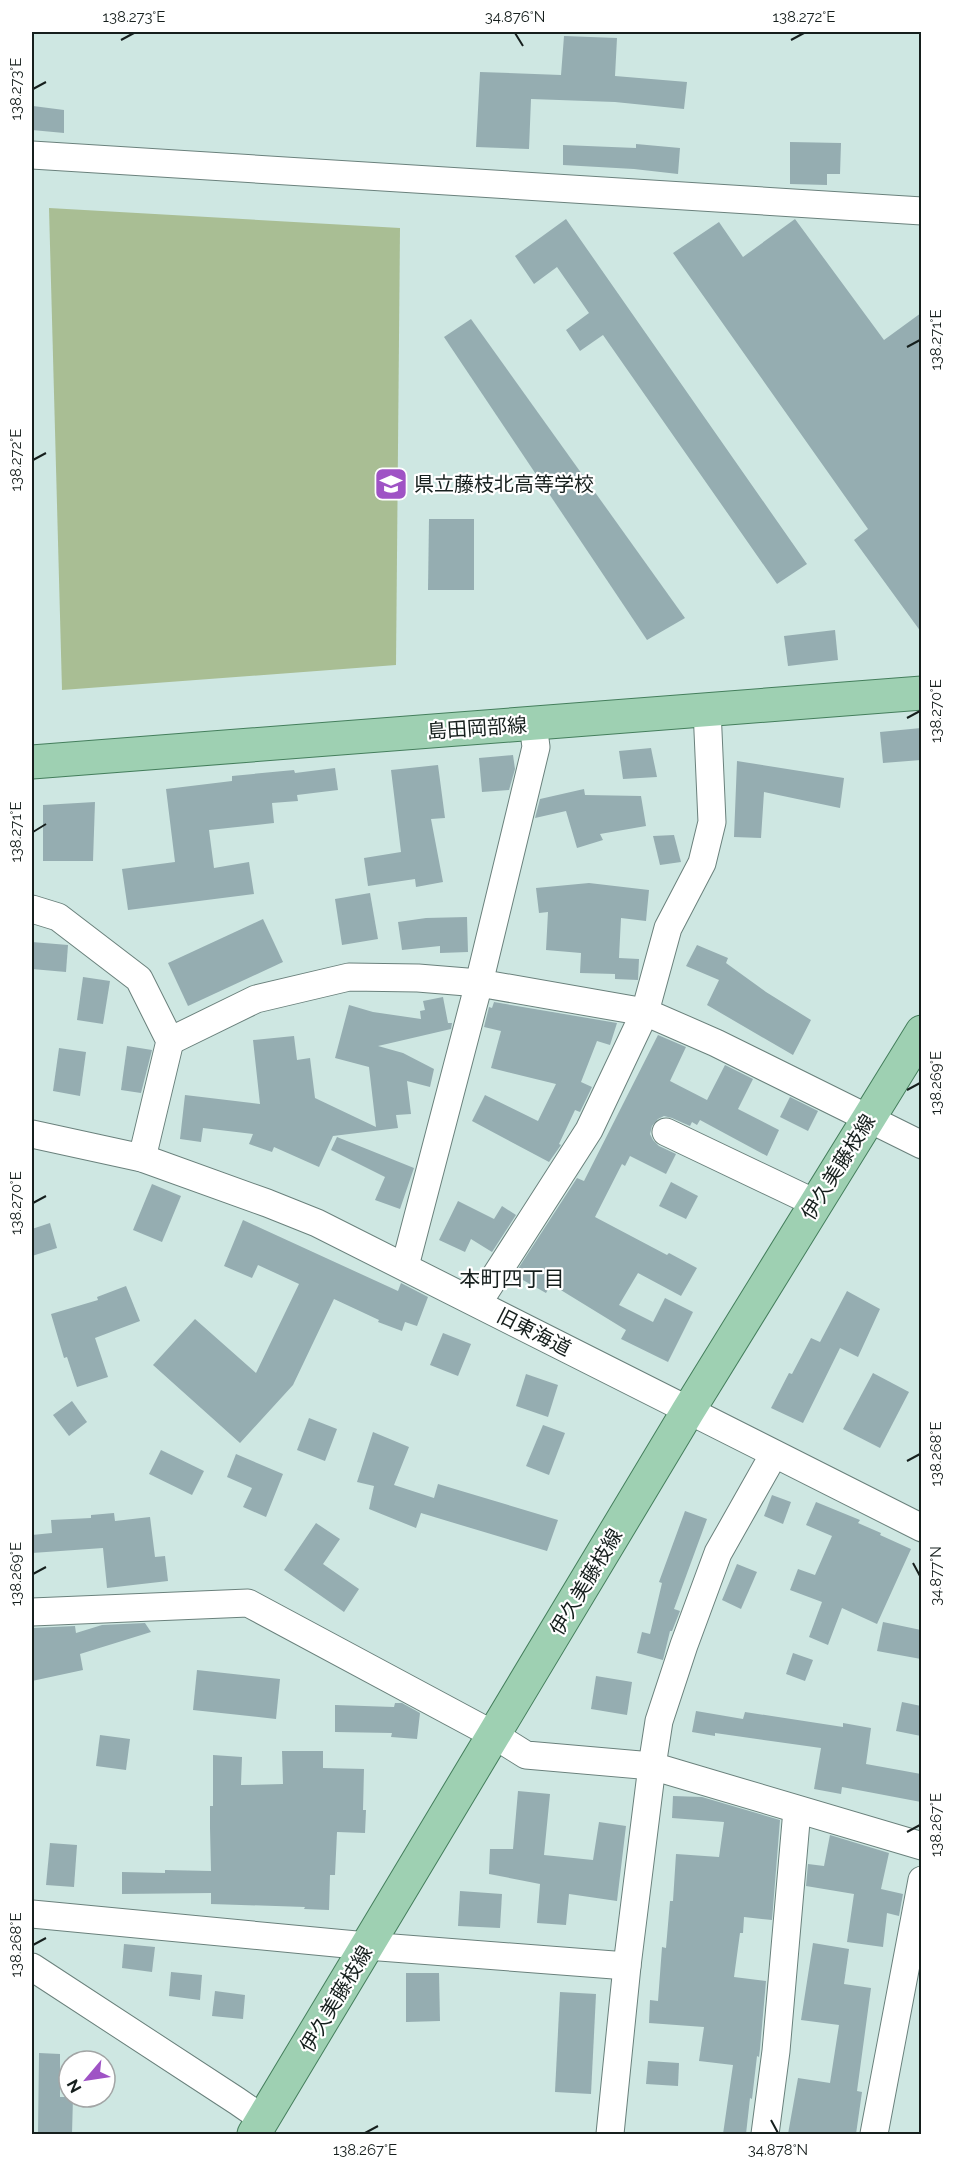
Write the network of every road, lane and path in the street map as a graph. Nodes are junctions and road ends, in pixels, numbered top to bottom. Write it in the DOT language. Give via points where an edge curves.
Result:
graph roads {
  1 [pos="32,155"];
  2 [pos="921,211"];
  3 [pos="921,693"];
  4 [pos="707,709"];
  5 [pos="533,724"];
  6 [pos="32,762"];
  7 [pos="32,909"];
  8 [pos="479,983"];
  9 [pos="645,1012"];
  10 [pos="921,1032"];
  11 [pos="170,1041"];
  12 [pos="868,1119"];
  13 [pos="666,1132"];
  14 [pos="32,1134"];
  15 [pos="921,1145"];
  16 [pos="142,1158"];
  17 [pos="815,1203"];
  18 [pos="405,1266"];
  19 [pos="478,1303"];
  20 [pos="688,1411"];
  21 [pos="774,1454"];
  22 [pos="921,1528"];
  23 [pos="32,1612"];
  24 [pos="494,1735"];
  25 [pos="652,1766"];
  26 [pos="797,1810"];
  27 [pos="921,1846"];
  28 [pos="921,1880"];
  29 [pos="32,1914"];
  30 [pos="367,1946"];
  31 [pos="627,1966"];
  32 [pos="32,1967"];
  33 [pos="259,2127"];
  34 [pos="610,2134"];
  35 [pos="765,2134"];
  36 [pos="874,2134"];
  1 -- 2 [label="street"];
  3 -- 4 [label="main road, 島田岡部線"];
  4 -- 5 [label="main road, 島田岡部線"];
  4 -- 9 [label="street" via="712,822 702,863 668,928"];
  5 -- 6 [label="main road, 島田岡部線"];
  5 -- 8 [label="street" via="536,747"];
  7 -- 11 [label="street" via="58,917 139,979"];
  8 -- 9 [label="street"];
  8 -- 11 [label="street" via="349,977 256,999"];
  8 -- 18 [label="street"];
  9 -- 12 [label="street"];
  9 -- 19 [label="street" via="589,1130"];
  10 -- 12 [label="main road, 伊久美藤枝線"];
  11 -- 16 [label="street"];
  12 -- 15 [label="street"];
  12 -- 17 [label="main road, 伊久美藤枝線"];
  13 -- 17 [label="street"];
  14 -- 16 [label="street, 旧東海道"];
  16 -- 18 [label="street, 旧東海道" via="317,1223"];
  17 -- 20 [label="main road, 伊久美藤枝線"];
  18 -- 19 [label="street, 旧東海道"];
  19 -- 20 [label="street, 旧東海道"];
  20 -- 21 [label="street, 旧東海道"];
  20 -- 24 [label="main road, 伊久美藤枝線"];
  21 -- 22 [label="street, 旧東海道"];
  21 -- 25 [label="street" via="718,1552 659,1720"];
  23 -- 24 [label="street" via="248,1603"];
  24 -- 25 [label="street" via="526,1755"];
  24 -- 30 [label="main road, 伊久美藤枝線"];
  25 -- 26 [label="street"];
  25 -- 31 [label="street"];
  26 -- 27 [label="street"];
  26 -- 35 [label="street"];
  28 -- 36 [label="street"];
  29 -- 30 [label="street"];
  30 -- 31 [label="street"];
  30 -- 33 [label="main road, 伊久美藤枝線"];
  31 -- 34 [label="street"];
  32 -- 33 [label="street" via="237,2101"];
}
